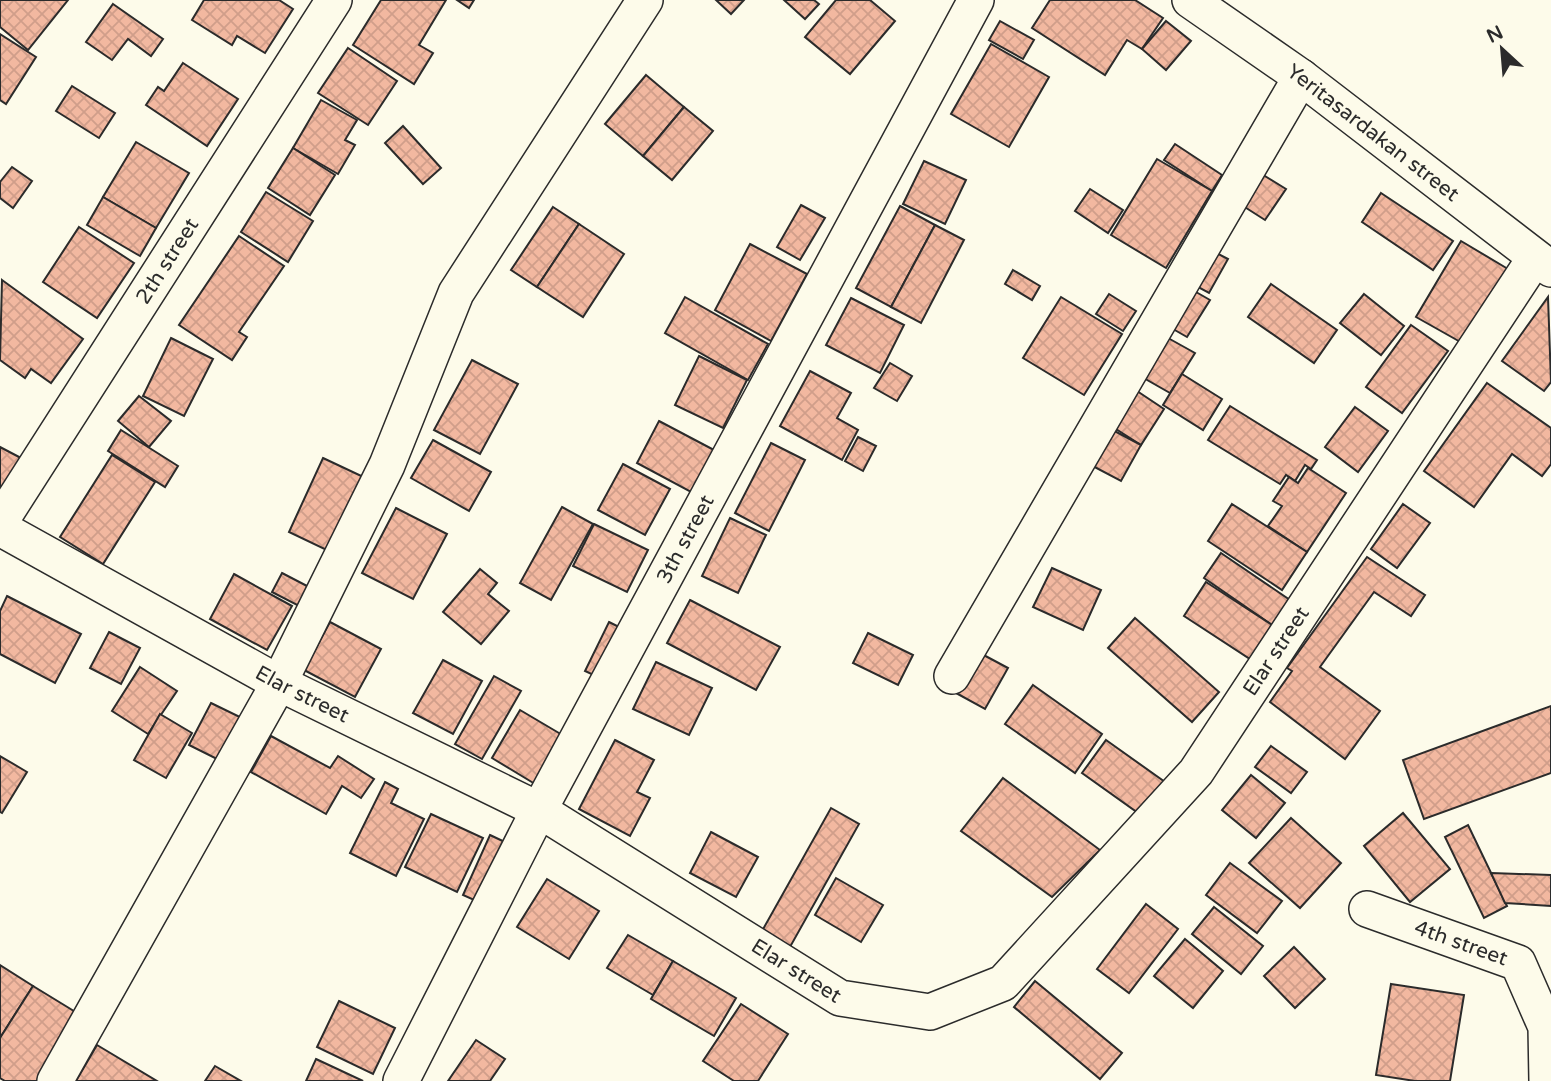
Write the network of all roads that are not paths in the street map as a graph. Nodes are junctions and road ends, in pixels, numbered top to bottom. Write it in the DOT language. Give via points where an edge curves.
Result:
graph roads {
  1 [pos="334,0"];
  2 [pos="645,0"];
  3 [pos="976,0"];
  4 [pos="1189,0"];
  5 [pos="1301,78"];
  6 [pos="1543,263"];
  7 [pos="0,522"];
  8 [pos="0,528"];
  9 [pos="952,676"];
  10 [pos="279,683"];
  11 [pos="538,810"];
  12 [pos="1367,909"];
  13 [pos="55,1081"];
  14 [pos="401,1081"];
  15 [pos="1547,1081"];
  1 -- 7 [label="street, 2th street"];
  2 -- 10 [label="street" via="456,293 387,466"];
  3 -- 11 [label="street, 3th street"];
  4 -- 5 [label="street, Yeritasardakan street"];
  5 -- 6 [label="street, Yeritasardakan street"];
  5 -- 9 [label="street"];
  6 -- 11 [label="street, Elar street" via="1196,772 1003,983 930,1012 840,998"];
  8 -- 10 [label="street, Elar street"];
  10 -- 11 [label="street, Elar street"];
  10 -- 13 [label="street"];
  11 -- 14 [label="street, 3th street"];
  12 -- 15 [label="street, 4th street" via="1518,963 1546,1027"];
}
